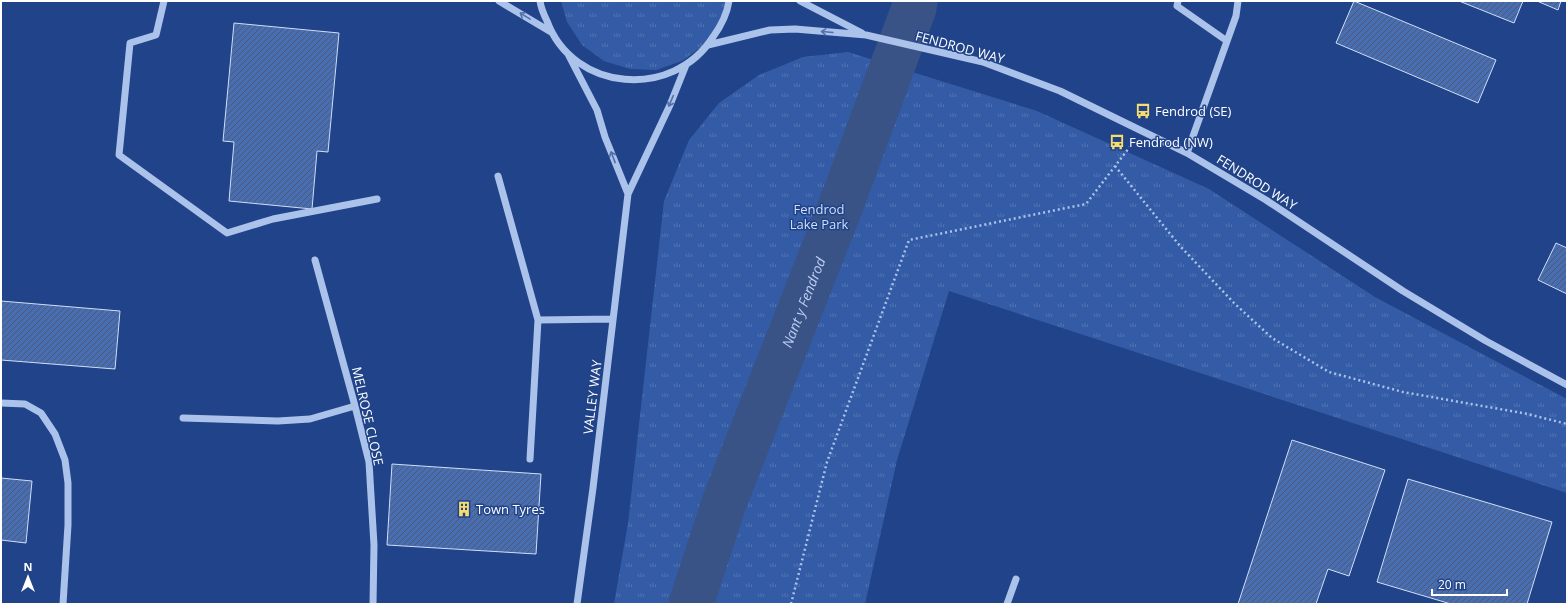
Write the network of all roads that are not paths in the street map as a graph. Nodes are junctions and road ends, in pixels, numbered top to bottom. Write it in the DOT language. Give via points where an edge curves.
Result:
graph roads {
  1 [pos="164,1"];
  2 [pos="500,1"];
  3 [pos="540,1"];
  4 [pos="729,1"];
  5 [pos="800,1"];
  6 [pos="1178,1"];
  7 [pos="1238,1"];
  8 [pos="551,32"];
  9 [pos="866,35"];
  10 [pos="1227,41"];
  11 [pos="708,45"];
  12 [pos="567,53"];
  13 [pos="686,65"];
  14 [pos="1187,153"];
  15 [pos="498,176"];
  16 [pos="628,194"];
  17 [pos="376,199"];
  18 [pos="315,260"];
  19 [pos="613,319"];
  20 [pos="538,320"];
  21 [pos="1567,385"];
  22 [pos="1,403"];
  23 [pos="355,406"];
  24 [pos="183,418"];
  25 [pos="530,459"];
  26 [pos="1016,578"];
  27 [pos="64,604"];
  28 [pos="373,604"];
  29 [pos="577,604"];
  30 [pos="1007,604"];
  1 -- 17 [label="street" via="156,35 130,43 119,155 227,233 273,219"];
  8 -- 2 [label="street, one-way"];
  3 -- 8 [label="street"];
  4 -- 11 [label="street" via="721,26"];
  5 -- 9 [label="street, FENDROD WAY"];
  6 -- 10 [label="street" via="1177,6"];
  7 -- 10 [label="street" via="1236,16"];
  8 -- 12 [label="street"];
  9 -- 11 [label="street, FENDROD WAY, one-way" via="795,29 770,30"];
  9 -- 14 [label="street, FENDROD WAY" via="983,62 1060,91"];
  10 -- 14 [label="street"];
  11 -- 13 [label="street"];
  12 -- 13 [label="street" via="598,73 634,80 670,73"];
  16 -- 12 [label="street, VALLEY WAY, one-way" via="597,110"];
  13 -- 16 [label="street, VALLEY WAY, one-way"];
  14 -- 21 [label="street, FENDROD WAY" via="1266,200 1403,291 1467,330"];
  15 -- 20 [label="street"];
  16 -- 19 [label="street, VALLEY WAY"];
  18 -- 23 [label="street, MELROSE CLOSE"];
  19 -- 20 [label="street"];
  19 -- 29 [label="street, VALLEY WAY"];
  20 -- 25 [label="street"];
  22 -- 27 [label="street" via="25,404 41,413 55,434 65,460 68,525"];
  23 -- 24 [label="street" via="310,419 278,421"];
  23 -- 28 [label="street, MELROSE CLOSE" via="369,462 374,545"];
  26 -- 30 [label="street"];
}
